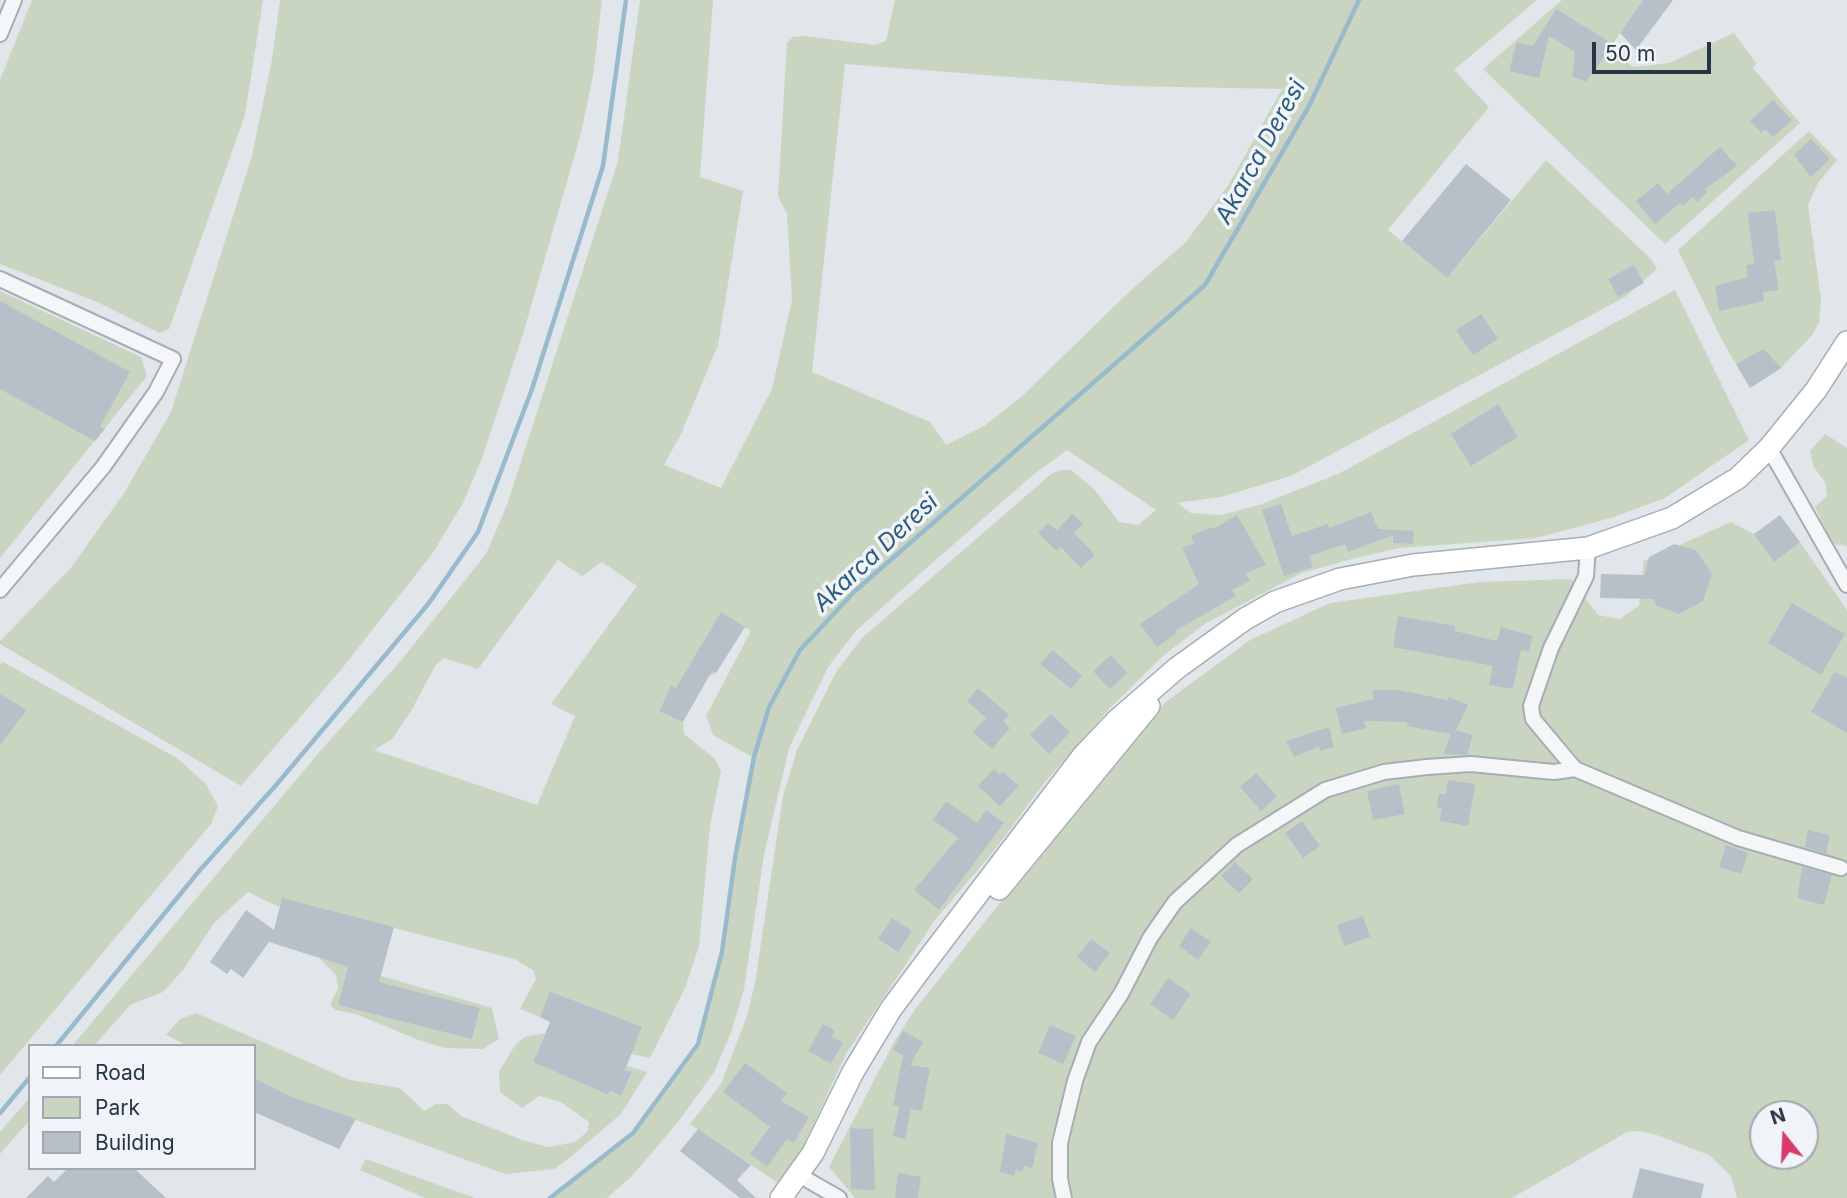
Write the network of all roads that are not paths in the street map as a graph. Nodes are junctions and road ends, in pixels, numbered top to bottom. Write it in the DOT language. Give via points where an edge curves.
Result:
graph roads {
  1 [pos="14,0"];
  2 [pos="0,34"];
  3 [pos="0,279"];
  4 [pos="1847,342"];
  5 [pos="1847,365"];
  6 [pos="1772,453"];
  7 [pos="1588,553"];
  8 [pos="1845,577"];
  9 [pos="0,590"];
  10 [pos="1575,769"];
  11 [pos="1841,868"];
  12 [pos="805,1178"];
  13 [pos="781,1198"];
  14 [pos="797,1198"];
  15 [pos="839,1198"];
  16 [pos="1064,1198"];
  1 -- 2 [label="street"];
  3 -- 9 [label="street" via="173,359 156,392 103,467"];
  4 -- 6 [label="main road"];
  5 -- 6 [label="main road" via="1800,430"];
  6 -- 7 [label="main road" via="1672,517"];
  6 -- 8 [label="street"];
  7 -- 10 [label="street" via="1586,576 1551,648 1531,706 1533,719"];
  7 -- 12 [label="main road" via="1413,565 1340,579 1265,608 1207,643 1116,721 1082,757 923,966 853,1072"];
  10 -- 11 [label="street" via="1738,838"];
  10 -- 16 [label="street" via="1553,772 1471,764 1384,772 1300,802 1237,845 1175,902 1089,1042 1060,1143"];
  12 -- 13 [label="main road"];
  12 -- 14 [label="main road"];
  12 -- 15 [label="street"];
}
